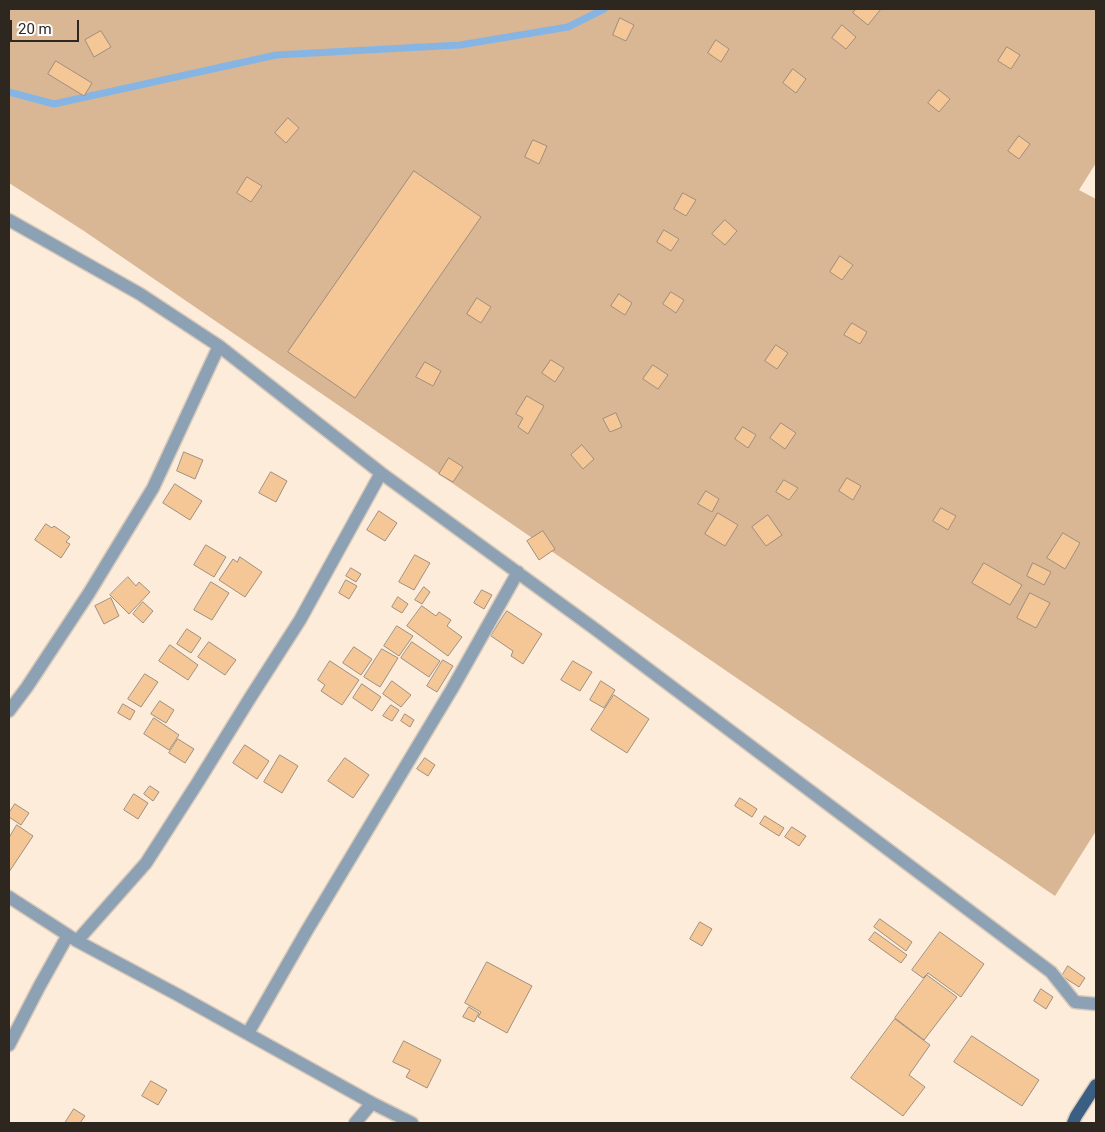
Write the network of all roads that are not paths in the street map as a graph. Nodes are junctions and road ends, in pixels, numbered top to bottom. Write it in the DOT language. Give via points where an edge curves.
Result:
graph roads {
  1 [pos="9,220"];
  2 [pos="219,346"];
  3 [pos="381,473"];
  4 [pos="518,572"];
  5 [pos="9,711"];
  6 [pos="9,897"];
  7 [pos="72,938"];
  8 [pos="1096,1004"];
  9 [pos="248,1033"];
  10 [pos="9,1044"];
  11 [pos="1096,1085"];
  12 [pos="372,1103"];
  13 [pos="355,1123"];
  14 [pos="412,1123"];
  15 [pos="1073,1123"];
  1 -- 2 [label="street" via="140,294"];
  2 -- 3 [label="street"];
  2 -- 5 [label="street" via="154,488 89,593"];
  3 -- 4 [label="street"];
  3 -- 7 [label="street" via="300,620 146,864"];
  4 -- 8 [label="street" via="1051,972 1075,1002"];
  4 -- 9 [label="street"];
  6 -- 7 [label="street"];
  7 -- 9 [label="street"];
  7 -- 10 [label="street" via="39,987"];
  9 -- 12 [label="street"];
  11 -- 15 [label="main road"];
  12 -- 13 [label="street"];
  12 -- 14 [label="street"];
}
